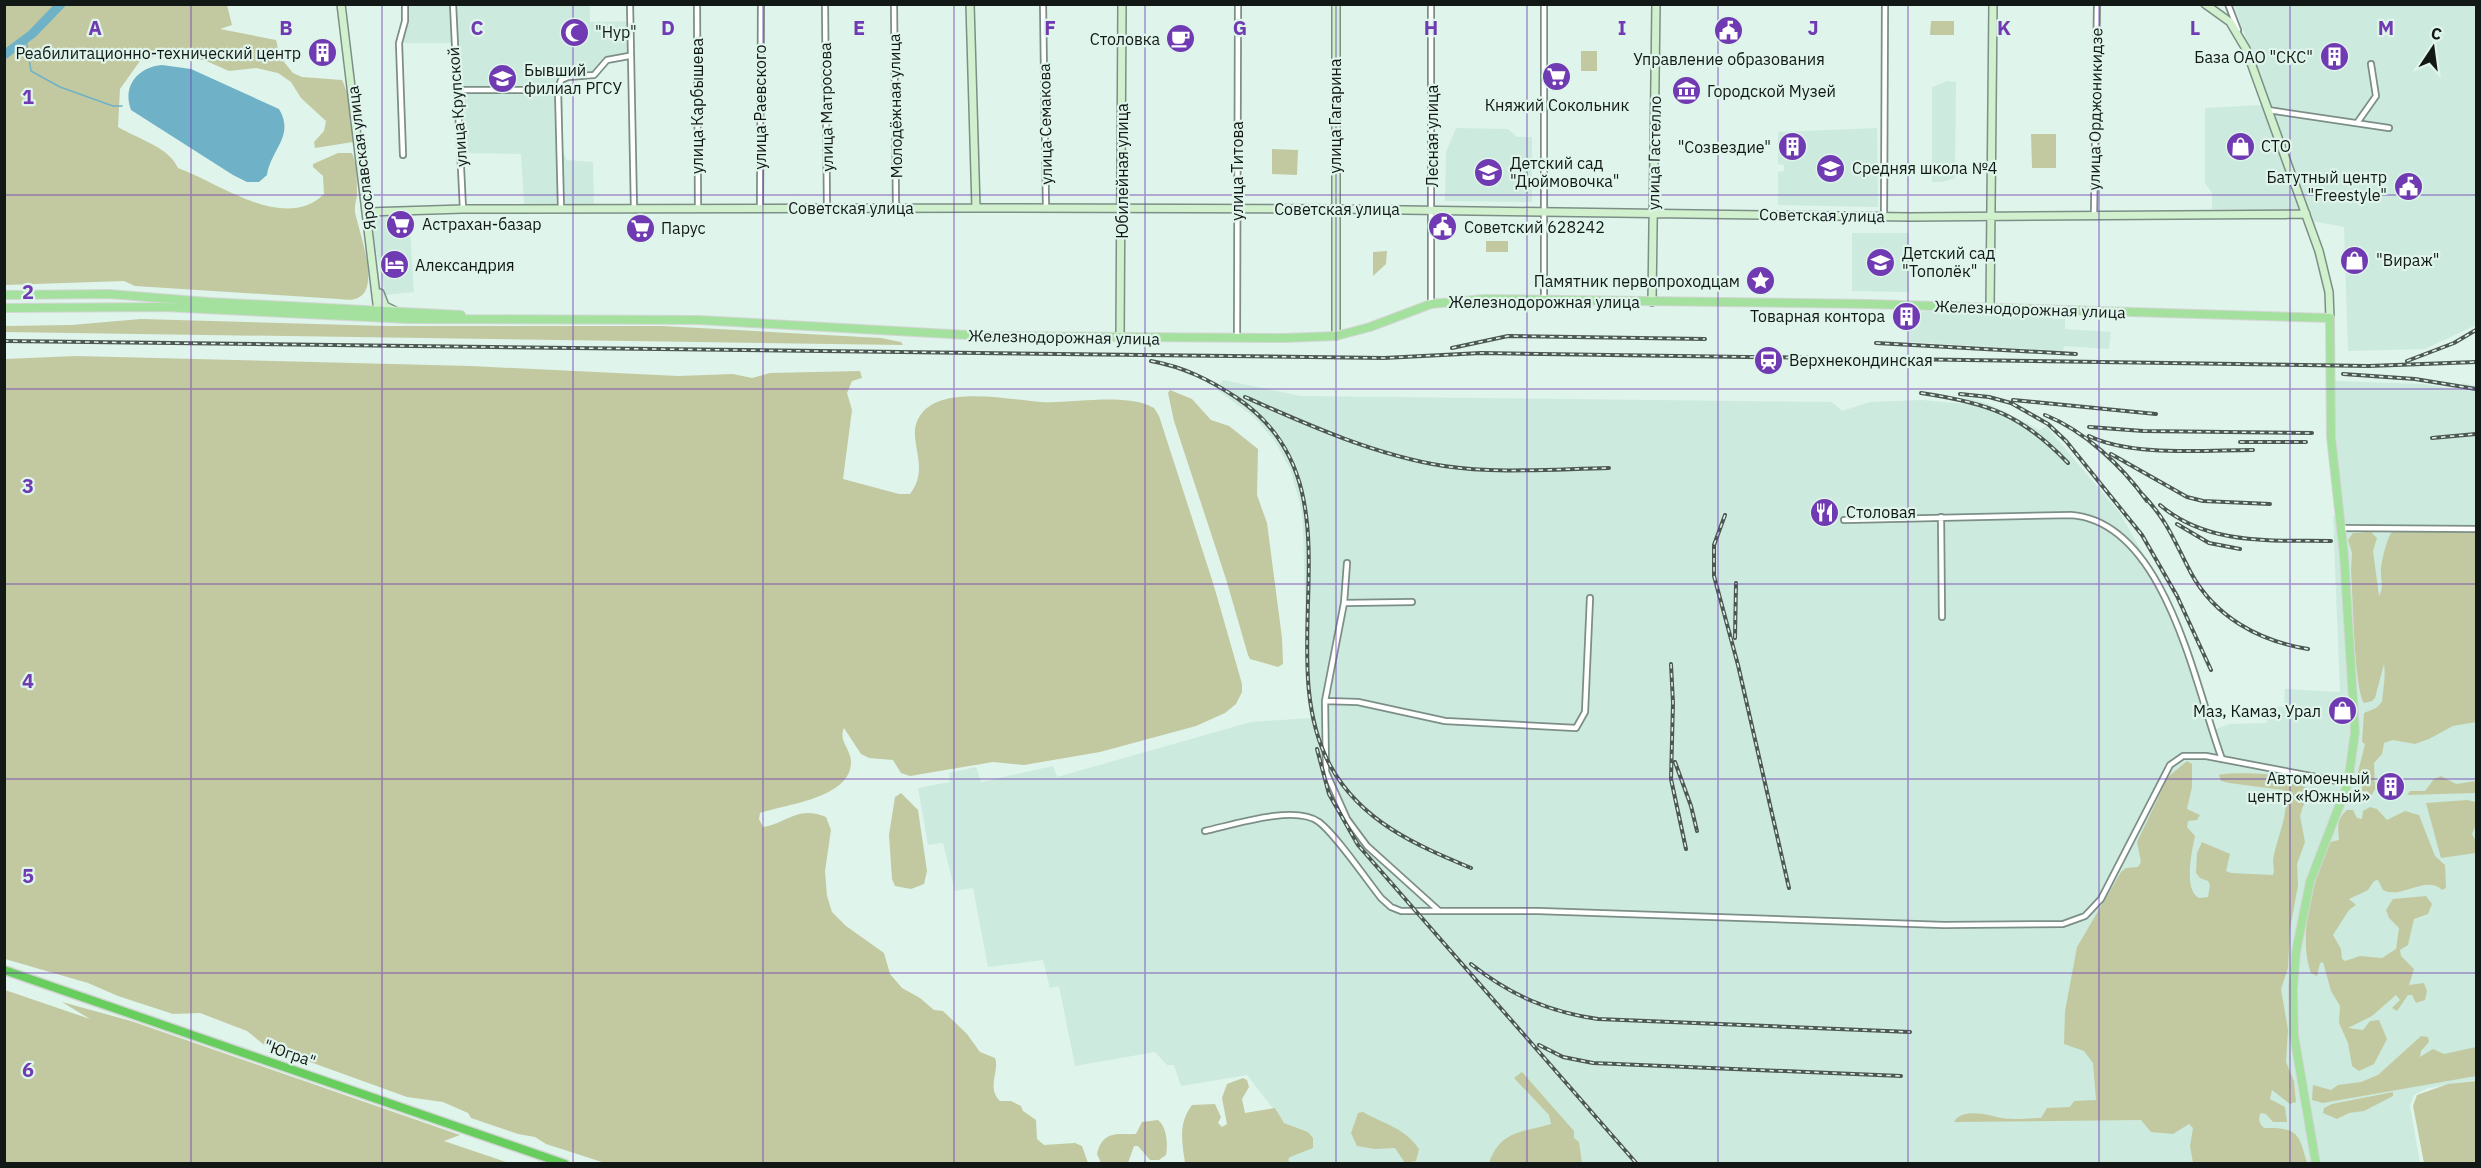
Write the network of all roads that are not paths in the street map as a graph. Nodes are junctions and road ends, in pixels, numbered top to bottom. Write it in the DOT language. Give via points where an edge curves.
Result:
graph roads {
  1 [pos="341,4"];
  2 [pos="405,4"];
  3 [pos="453,4"];
  4 [pos="630,4"];
  5 [pos="697,4"];
  6 [pos="760,4"];
  7 [pos="825,4"];
  8 [pos="894,4"];
  9 [pos="970,4"];
  10 [pos="1043,4"];
  11 [pos="1122,4"];
  12 [pos="1238,4"];
  13 [pos="1336,4"];
  14 [pos="1431,4"];
  15 [pos="1544,4"];
  16 [pos="1656,4"];
  17 [pos="1885,4"];
  18 [pos="1993,4"];
  19 [pos="2097,4"];
  20 [pos="2205,4"];
  21 [pos="2228,4"];
  22 [pos="2239,32"];
  23 [pos="629,56"];
  24 [pos="2371,64"];
  25 [pos="456,90"];
  26 [pos="558,90"];
  27 [pos="2268,110"];
  28 [pos="2357,124"];
  29 [pos="2389,128"];
  30 [pos="403,155"];
  31 [pos="561,208"];
  32 [pos="634,208"];
  33 [pos="698,208"];
  34 [pos="896,208"];
  35 [pos="976,208"];
  36 [pos="1046,208"];
  37 [pos="463,209"];
  38 [pos="760,209"];
  39 [pos="827,209"];
  40 [pos="1122,209"];
  41 [pos="1237,209"];
  42 [pos="1335,209"];
  43 [pos="1431,210"];
  44 [pos="367,212"];
  45 [pos="1542,212"];
  46 [pos="1653,213"];
  47 [pos="2094,214"];
  48 [pos="2306,214"];
  49 [pos="1884,216"];
  50 [pos="1990,216"];
  51 [pos="375,279"];
  52 [pos="4,295"];
  53 [pos="1544,300"];
  54 [pos="1652,302"];
  55 [pos="1431,304"];
  56 [pos="4,308"];
  57 [pos="1990,308"];
  58 [pos="354,311"];
  59 [pos="404,313"];
  60 [pos="378,315"];
  61 [pos="513,318"];
  62 [pos="2330,318"];
  63 [pos="1336,336"];
  64 [pos="1120,338"];
  65 [pos="1237,338"];
  66 [pos="1941,517"];
  67 [pos="1844,520"];
  68 [pos="2341,528"];
  69 [pos="2476,529"];
  70 [pos="1347,562"];
  71 [pos="1590,598"];
  72 [pos="1344,603"];
  73 [pos="1412,603"];
  74 [pos="1942,617"];
  75 [pos="1325,701"];
  76 [pos="2222,759"];
  77 [pos="2348,783"];
  78 [pos="1205,831"];
  79 [pos="1438,910"];
  80 [pos="4,970"];
  81 [pos="565,1164"];
  82 [pos="2316,1164"];
  1 -- 44 [label="street, Ярославская улица"];
  2 -- 30 [label="street" via="399,43"];
  3 -- 25 [label="street, улица Крупской"];
  4 -- 23 [label="street"];
  5 -- 33 [label="street, улица Карбышева"];
  6 -- 38 [label="street, улица Раевского"];
  7 -- 39 [label="street, улица Матросова"];
  8 -- 34 [label="street, Молодёжная улица"];
  9 -- 35 [label="street"];
  10 -- 36 [label="street, улица Семакова"];
  11 -- 40 [label="street, Юбилейная улица"];
  12 -- 41 [label="street, улица Титова"];
  13 -- 42 [label="street, улица Гагарина"];
  14 -- 43 [label="street, Лесная улица"];
  15 -- 45 [label="street"];
  16 -- 46 [label="street, улица Гастелло"];
  17 -- 49 [label="street"];
  18 -- 50 [label="street"];
  19 -- 47 [label="street, улица Орджоникидзе"];
  20 -- 22 [label="street"];
  21 -- 22 [label="street"];
  22 -- 27 [label="street"];
  23 -- 26 [label="street" via="607,60 594,75 564,78"];
  23 -- 32 [label="street"];
  24 -- 28 [label="street" via="2376,96"];
  25 -- 26 [label="street"];
  25 -- 37 [label="street, улица Крупской"];
  26 -- 31 [label="street"];
  27 -- 28 [label="street"];
  27 -- 48 [label="street"];
  28 -- 29 [label="street"];
  31 -- 32 [label="street, Советская улица"];
  31 -- 37 [label="street, Советская улица"];
  32 -- 33 [label="street, Советская улица"];
  33 -- 38 [label="street, Советская улица"];
  34 -- 35 [label="street, Советская улица"];
  34 -- 39 [label="street, Советская улица"];
  35 -- 36 [label="street, Советская улица"];
  36 -- 40 [label="street, Советская улица"];
  37 -- 44 [label="street, Советская улица"];
  38 -- 39 [label="street, Советская улица"];
  40 -- 41 [label="street, Советская улица"];
  40 -- 64 [label="street, Юбилейная улица"];
  41 -- 42 [label="street, Советская улица"];
  41 -- 65 [label="street, улица Титова"];
  42 -- 43 [label="street, Советская улица"];
  42 -- 63 [label="street, улица Гагарина"];
  43 -- 45 [label="street, Советская улица"];
  43 -- 55 [label="street, Лесная улица"];
  44 -- 51 [label="street, Ярославская улица"];
  45 -- 46 [label="street, Советская улица"];
  45 -- 53 [label="street"];
  46 -- 49 [label="street, Советская улица"];
  46 -- 54 [label="street, улица Гастелло"];
  47 -- 48 [label="street, Советская улица"];
  47 -- 50 [label="street, Советская улица"];
  48 -- 62 [label="street" via="2328,284"];
  49 -- 50 [label="street, Советская улица"];
  50 -- 57 [label="street"];
  51 -- 58 [label="street" via="371,303"];
  51 -- 59 [label="street" via="386,306"];
  51 -- 60 [label="street, Ярославская улица"];
  52 -- 58 [label="main road" via="109,294"];
  53 -- 54 [label="main road, Железнодорожная улица"];
  53 -- 55 [label="main road, Железнодорожная улица" via="1467,299"];
  54 -- 57 [label="main road, Железнодорожная улица"];
  55 -- 63 [label="main road, Железнодорожная улица"];
  56 -- 60 [label="main road" via="164,307"];
  57 -- 62 [label="main road, Железнодорожная улица"];
  58 -- 60 [label="main road"];
  59 -- 60 [label="main road, Железнодорожная улица"];
  59 -- 61 [label="main road, Железнодорожная улица"];
  60 -- 61 [label="main road, Железнодорожная улица"];
  61 -- 64 [label="main road, Железнодорожная улица" via="699,320 946,335"];
  62 -- 68 [label="main road" via="2331,436"];
  63 -- 65 [label="main road, Железнодорожная улица"];
  64 -- 65 [label="main road, Железнодорожная улица"];
  66 -- 67 [label="street"];
  66 -- 74 [label="street"];
  66 -- 76 [label="street" via="2078,516 2102,523 2116,533 2142,561 2166,601"];
  68 -- 69 [label="street"];
  68 -- 77 [label="main road" via="2355,718"];
  70 -- 72 [label="street"];
  71 -- 75 [label="street" via="1585,712 1576,728 1445,721 1358,702"];
  72 -- 73 [label="street"];
  72 -- 75 [label="street"];
  75 -- 79 [label="street" via="1326,772 1347,819 1380,859"];
  76 -- 77 [label="street"];
  76 -- 79 [label="street" via="2192,755 2178,758 2170,765 2101,899 2085,916 2069,922 1944,925"];
  77 -- 82 [label="main road" via="2310,882 2294,972 2295,1045"];
  78 -- 79 [label="street" via="1274,816 1312,818 1391,907 1401,911"];
  80 -- 81 [label="highway, \"Югра\""];
}
